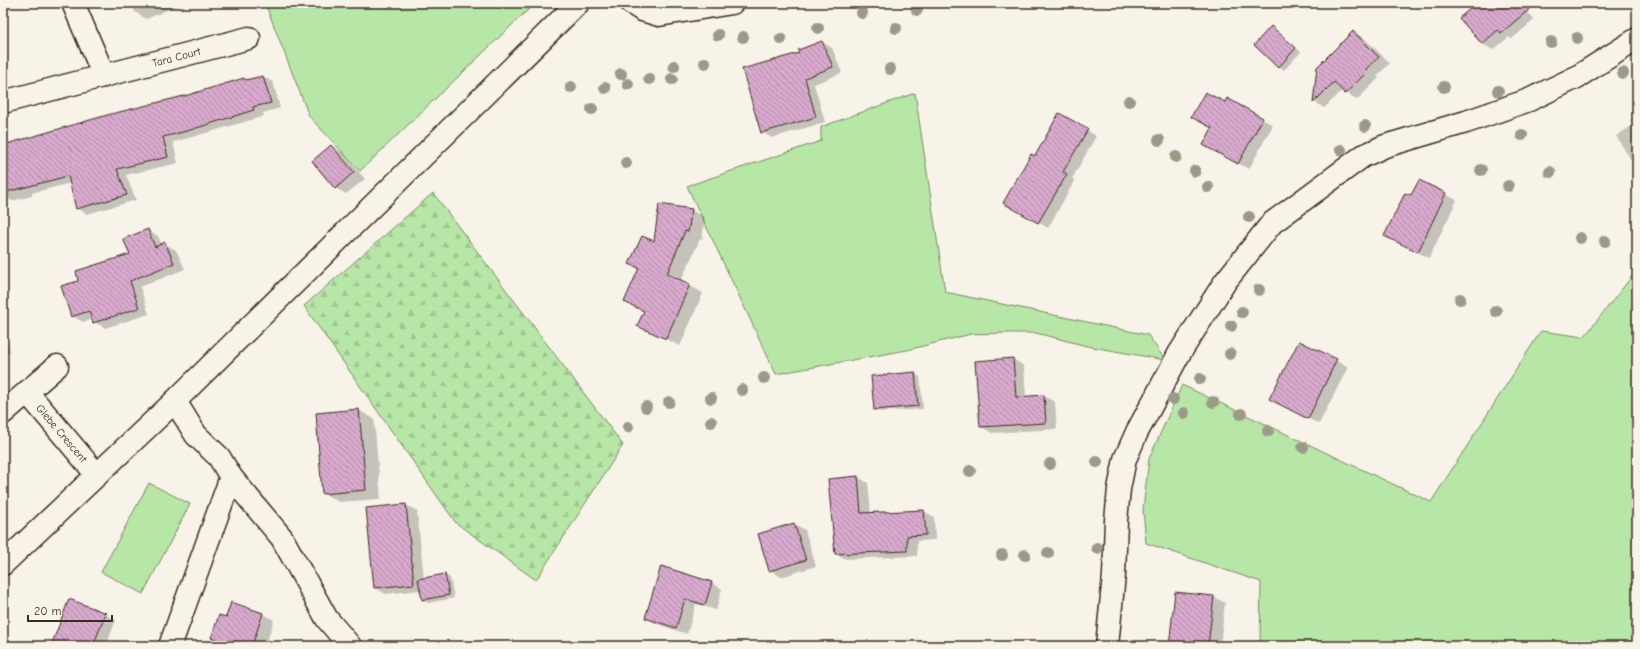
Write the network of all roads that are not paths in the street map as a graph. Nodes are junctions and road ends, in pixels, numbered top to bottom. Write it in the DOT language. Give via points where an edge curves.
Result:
graph roads {
  1 [pos="72,3"];
  2 [pos="578,3"];
  3 [pos="631,3"];
  4 [pos="732,3"];
  5 [pos="249,38"];
  6 [pos="1637,39"];
  7 [pos="104,76"];
  8 [pos="3,102"];
  9 [pos="57,366"];
  10 [pos="27,392"];
  11 [pos="175,401"];
  12 [pos="3,413"];
  13 [pos="97,476"];
  14 [pos="231,477"];
  15 [pos="3,564"];
  16 [pos="170,646"];
  17 [pos="350,646"];
  18 [pos="1107,646"];
  1 -- 7 [label="street"];
  2 -- 11 [label="street"];
  3 -- 4 [label="street" via="642,10 659,15"];
  5 -- 7 [label="street, Tara Court"];
  6 -- 18 [label="street" via="1577,77 1529,100 1384,146 1363,156 1272,222 1225,282 1179,354 1125,459 1119,489"];
  7 -- 8 [label="street, Tara Court"];
  9 -- 10 [label="street"];
  10 -- 12 [label="street"];
  10 -- 13 [label="street, Glebe Crescent"];
  11 -- 13 [label="street"];
  11 -- 14 [label="street" via="196,435 219,458"];
  13 -- 15 [label="street"];
  14 -- 16 [label="street"];
  14 -- 17 [label="street" via="282,538 327,619"];
}
